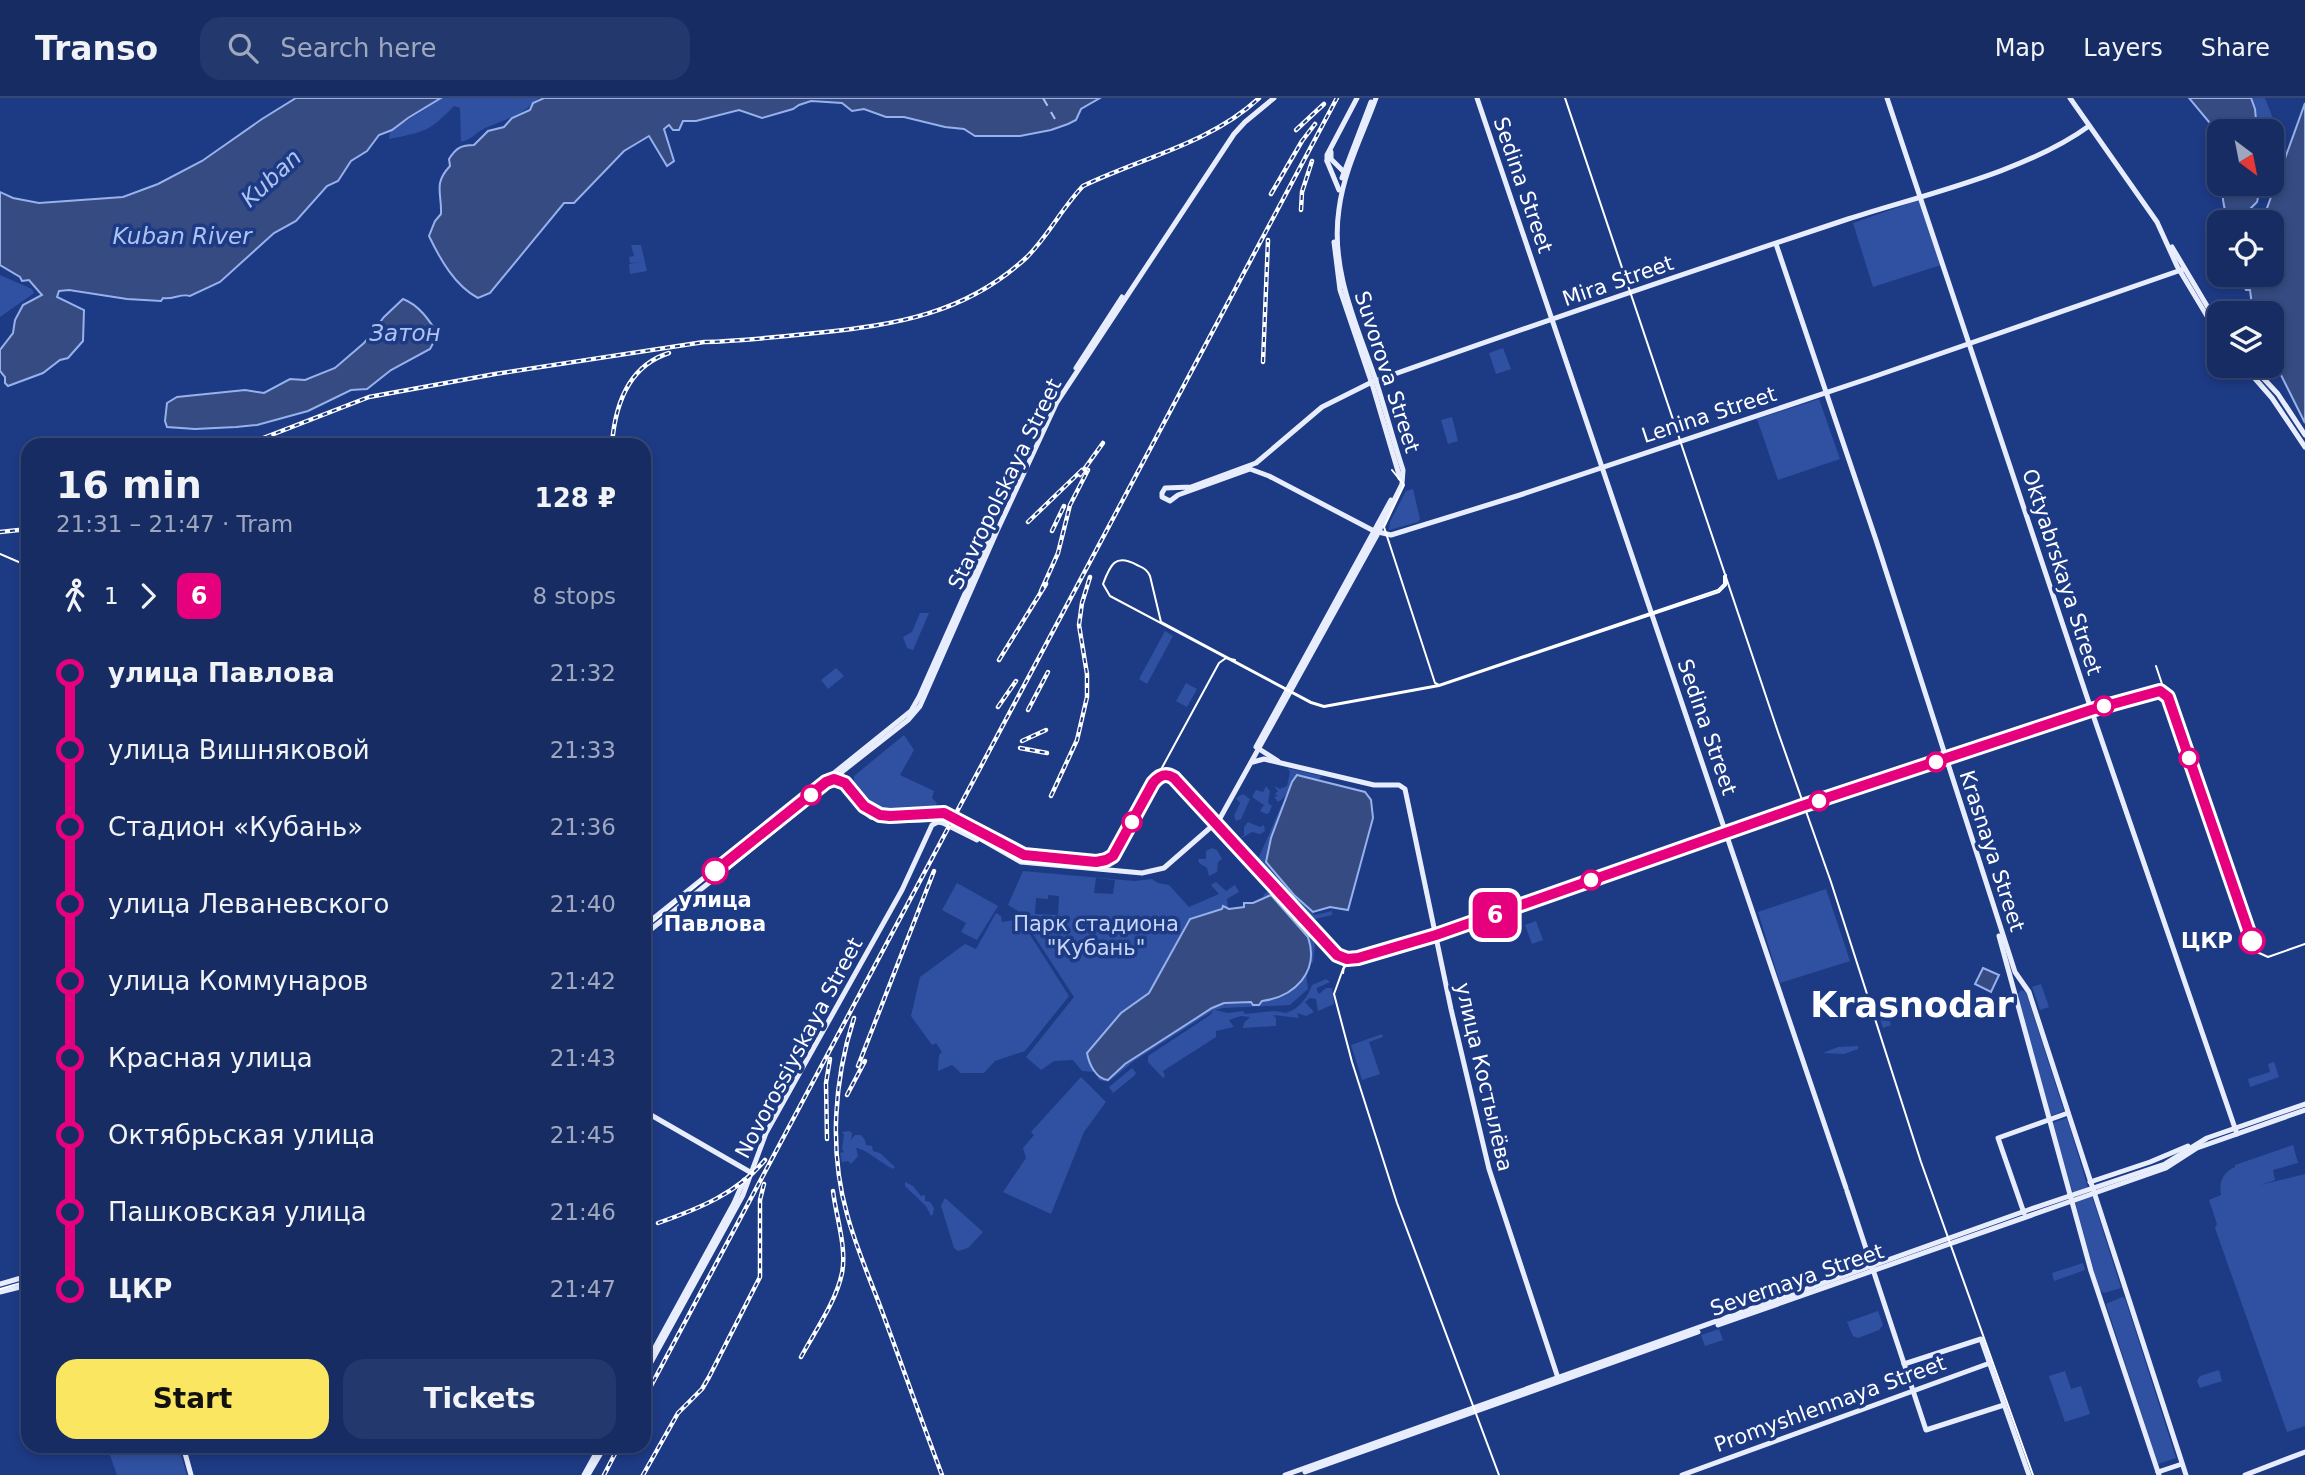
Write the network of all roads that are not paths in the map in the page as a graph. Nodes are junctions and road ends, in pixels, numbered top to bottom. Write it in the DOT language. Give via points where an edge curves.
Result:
graph roads {
  1 [pos="1269,98"];
  2 [pos="1274,98"];
  3 [pos="1357,98"];
  4 [pos="1374,98"];
  5 [pos="1477,98"];
  6 [pos="1887,98"];
  7 [pos="2070,98"];
  8 [pos="2089,126"];
  9 [pos="1355,147"];
  10 [pos="1331,160"];
  11 [pos="1348,162"];
  12 [pos="1345,174"];
  13 [pos="1339,190"];
  14 [pos="1920,196"];
  15 [pos="1775,244"];
  16 [pos="2182,270"];
  17 [pos="2207,308"];
  18 [pos="2207,315"];
  19 [pos="1553,321"];
  20 [pos="1970,343"];
  21 [pos="2256,378"];
  22 [pos="2261,378"];
  23 [pos="1374,382"];
  24 [pos="1823,393"];
  25 [pos="2279,401"];
  26 [pos="2305,435"];
  27 [pos="2305,447"];
  28 [pos="1601,468"];
  29 [pos="1171,488"];
  30 [pos="1174,498"];
  31 [pos="1376,532"];
  32 [pos="1257,748"];
  33 [pos="860,752"];
  34 [pos="1250,764"];
  35 [pos="1284,764"];
  36 [pos="839,776"];
  37 [pos="833,783"];
  38 [pos="846,790"];
  39 [pos="986,844"];
  40 [pos="651,920"];
  41 [pos="651,929"];
  42 [pos="2305,1104"];
  43 [pos="2305,1110"];
  44 [pos="2068,1114"];
  45 [pos="651,1115"];
  46 [pos="2048,1120"];
  47 [pos="2236,1131"];
  48 [pos="749,1171"];
  49 [pos="2092,1188"];
  50 [pos="2071,1198"];
  51 [pos="2024,1214"];
  52 [pos="1872,1269"];
  53 [pos="21,1278"];
  54 [pos="0,1284"];
  55 [pos="21,1286"];
  56 [pos="0,1292"];
  57 [pos="651,1354"];
  58 [pos="651,1362"];
  59 [pos="1990,1363"];
  60 [pos="1904,1364"];
  61 [pos="1558,1379"];
  62 [pos="1912,1390"];
  63 [pos="2004,1405"];
  64 [pos="2305,1452"];
  65 [pos="185,1453"];
  66 [pos="599,1453"];
  67 [pos="584,1457"];
  68 [pos="2182,1464"];
  69 [pos="586,1473"];
  70 [pos="2159,1474"];
  71 [pos="191,1475"];
  72 [pos="1285,1475"];
  73 [pos="1296,1475"];
  74 [pos="1682,1475"];
  75 [pos="2029,1475"];
  76 [pos="2186,1475"];
  77 [pos="2245,1475"];
  1 -- 33 [label="main road, Stavropolskaya Street" via="1231,132 1056,398 917,703"];
  2 -- 36 [label="main road, Stavropolskaya Street" via="1234,134 1058,400 917,709"];
  3 -- 10 [label="main road" via="1334,143"];
  4 -- 9 [label="main road, Suvorova Street"];
  5 -- 19 [label="main road, Sedina Street"];
  6 -- 14 [label="main road, Oktyabrskaya Street"];
  7 -- 8 [label="main road"];
  8 -- 14 [label="main road, Mira Street" via="2035,156"];
  8 -- 16 [label="main road" via="2154,218"];
  9 -- 11 [label="main road, Suvorova Street"];
  9 -- 12 [label="main road, Suvorova Street"];
  10 -- 11 [label="main road"];
  10 -- 12 [label="main road"];
  10 -- 13 [label="main road"];
  11 -- 12 [label="main road, Suvorova Street"];
  12 -- 13 [label="main road, Suvorova Street"];
  12 -- 23 [label="main road, Suvorova Street" via="1337,224 1339,270"];
  13 -- 23 [label="main road, Suvorova Street" via="1334,225 1336,275"];
  14 -- 15 [label="main road, Mira Street"];
  14 -- 20 [label="main road, Oktyabrskaya Street"];
  15 -- 19 [label="main road, Mira Street"];
  15 -- 24 [label="main road, Krasnaya Street"];
  16 -- 17 [label="main road"];
  16 -- 18 [label="main road"];
  16 -- 20 [label="main road, Lenina Street"];
  19 -- 23 [label="main road, Mira Street"];
  19 -- 28 [label="main road, Sedina Street"];
  20 -- 24 [label="main road, Lenina Street"];
  20 -- 47 [label="main road, Oktyabrskaya Street"];
  21 -- 25 [label="main road"];
  22 -- 25 [label="main road"];
  23 -- 29 [label="main road, Mira Street" via="1322,407 1261,460 1191,487"];
  23 -- 31 [label="main road, Suvorova Street" via="1404,477"];
  24 -- 28 [label="main road, Lenina Street"];
  24 -- 44 [label="main road, Krasnaya Street" via="1884,563 2015,972 2029,992"];
  24 -- 46 [label="main road, Krasnaya Street" via="1995,922"];
  25 -- 26 [label="main road"];
  25 -- 27 [label="main road"];
  28 -- 31 [label="main road, Lenina Street" via="1391,535"];
  28 -- 52 [label="main road, Sedina Street"];
  29 -- 30 [label="main road"];
  29 -- 30 [label="main road" via="1164,489 1162,495 1168,501"];
  30 -- 31 [label="main road" via="1250,469"];
  31 -- 32 [label="main road, Suvorova Street"];
  32 -- 34 [label="main road, Suvorova Street"];
  32 -- 35 [label="main road"];
  33 -- 36 [label="main road, Stavropolskaya Street"];
  33 -- 40 [label="main road, Stavropolskaya Street"];
  34 -- 35 [label="main road" via="1264,759"];
  34 -- 39 [label="main road, Suvorova Street" via="1219,820 1157,871 1026,863"];
  35 -- 61 [label="main road, улица Костылёва" via="1374,785 1402,786 1406,793 1489,1169"];
  36 -- 37 [label="main road, Stavropolskaya Street"];
  36 -- 38 [label="main road"];
  37 -- 38 [label="main road"];
  37 -- 41 [label="main road, Stavropolskaya Street"];
  38 -- 39 [label="main road" via="863,812 876,819 946,819"];
  39 -- 48 [label="main road, Novorossiyskaya Street" via="943,823 932,825 902,890"];
  42 -- 47 [label="main road, Severnaya Street"];
  43 -- 47 [label="main road, Severnaya Street"];
  44 -- 46 [label="main road"];
  44 -- 49 [label="main road, Krasnaya Street"];
  45 -- 48 [label="main road"];
  46 -- 50 [label="main road, Krasnaya Street"];
  46 -- 51 [label="main road" via="1998,1138"];
  47 -- 49 [label="main road, Severnaya Street" via="2197,1142"];
  47 -- 49 [label="main road, Severnaya Street" via="2166,1168"];
  48 -- 57 [label="main road, Novorossiyskaya Street"];
  48 -- 58 [label="main road, Novorossiyskaya Street" via="743,1195"];
  49 -- 50 [label="main road, Severnaya Street"];
  49 -- 68 [label="main road, Krasnaya Street"];
  50 -- 51 [label="main road, Severnaya Street"];
  50 -- 70 [label="main road, Krasnaya Street"];
  51 -- 52 [label="main road, Severnaya Street"];
  52 -- 60 [label="main road, Sedina Street"];
  52 -- 61 [label="main road, Severnaya Street"];
  53 -- 54 [label="main road"];
  55 -- 56 [label="main road"];
  59 -- 60 [label="main road" via="1981,1339"];
  59 -- 62 [label="main road, Promyshlennaya Street"];
  59 -- 63 [label="main road"];
  60 -- 62 [label="main road, Sedina Street"];
  61 -- 72 [label="main road, Severnaya Street"];
  61 -- 73 [label="main road, Severnaya Street"];
  62 -- 63 [label="main road, Sedina Street" via="1926,1430"];
  62 -- 74 [label="main road, Promyshlennaya Street"];
  63 -- 75 [label="main road"];
  64 -- 77 [label="main road"];
  65 -- 71 [label="main road"];
  66 -- 69 [label="main road"];
  67 -- 69 [label="main road"];
  68 -- 70 [label="main road, Krasnaya Street"];
  68 -- 76 [label="main road, Krasnaya Street"];
}
